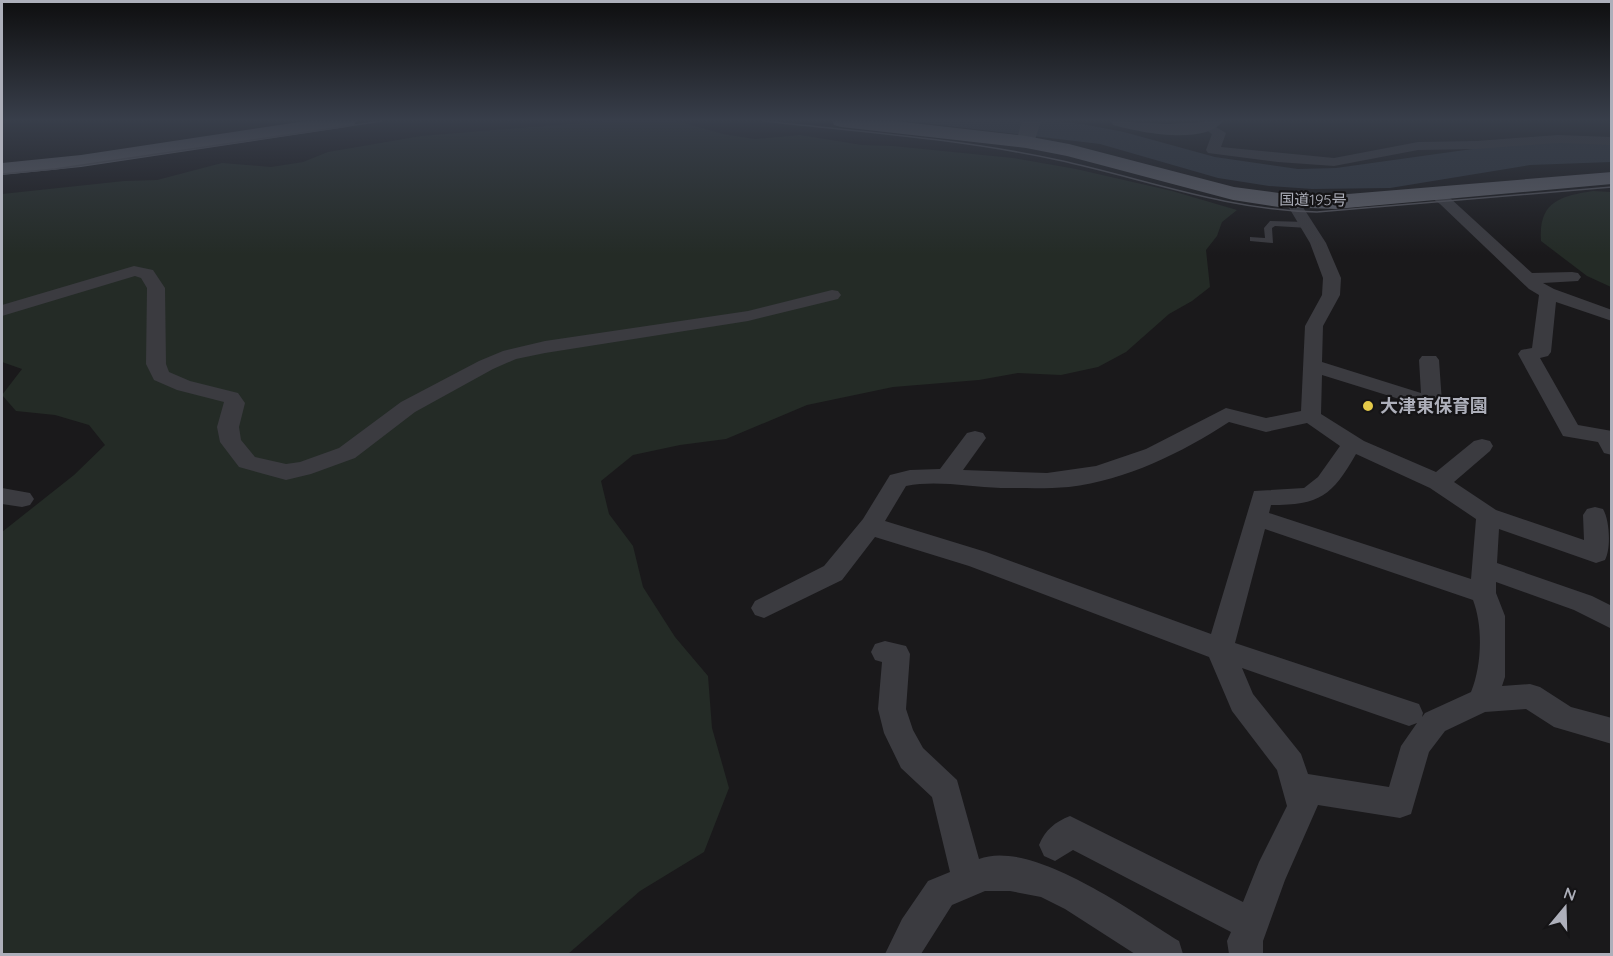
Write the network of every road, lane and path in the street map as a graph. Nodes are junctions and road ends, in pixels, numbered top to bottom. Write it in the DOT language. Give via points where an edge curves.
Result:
graph roads {
  1 [pos="35,166"];
  2 [pos="1129,166"];
  3 [pos="2,169"];
  4 [pos="1611,178"];
  5 [pos="1433,194"];
  6 [pos="1292,201"];
  7 [pos="1308,225"];
  8 [pos="1252,239"];
  9 [pos="1572,277"];
  10 [pos="1528,278"];
  11 [pos="1548,293"];
  12 [pos="832,295"];
  13 [pos="2,311"];
  14 [pos="1611,316"];
  15 [pos="1429,360"];
  16 [pos="1312,365"];
  17 [pos="1311,416"];
  18 [pos="975,438"];
  19 [pos="1609,441"];
  20 [pos="1351,445"];
  21 [pos="1482,446"];
  22 [pos="945,478"];
  23 [pos="1438,483"];
  24 [pos="1595,515"];
  25 [pos="1488,516"];
  26 [pos="1257,518"];
  27 [pos="871,525"];
  28 [pos="1484,580"];
  29 [pos="764,608"];
  30 [pos="1611,619"];
  31 [pos="1220,649"];
  32 [pos="885,652"];
  33 [pos="1482,700"];
  34 [pos="1409,713"];
  35 [pos="1611,731"];
  36 [pos="1297,787"];
  37 [pos="1054,845"];
  38 [pos="969,880"];
  39 [pos="1249,939"];
  40 [pos="902,954"];
  41 [pos="1166,954"];
  1 -- 3 [label="highway"];
  2 -- 6 [label="highway, 国道195号" via="1233,193"];
  4 -- 5 [label="highway, 国道195号"];
  5 -- 6 [label="highway, 国道195号" via="1336,202"];
  5 -- 10 [label="street"];
  6 -- 7 [label="street"];
  7 -- 8 [label="lane" via="1273,223 1268,228 1270,241"];
  7 -- 16 [label="street" via="1332,279 1331,295 1314,326"];
  9 -- 10 [label="street"];
  10 -- 11 [label="street"];
  11 -- 14 [label="street"];
  11 -- 19 [label="street" via="1541,352 1528,354 1571,431"];
  12 -- 13 [label="street" via="748,316 510,355 408,407 347,453 286,472 247,462 231,442 231,397 161,376 156,364 156,288 147,274 134,271"];
  15 -- 16 [label="street" via="1432,403"];
  16 -- 17 [label="street"];
  17 -- 20 [label="street"];
  17 -- 22 [label="street" via="1266,425 1226,415 1198,433 1123,466 1076,478"];
  18 -- 22 [label="street"];
  20 -- 23 [label="street"];
  20 -- 26 [label="street" via="1319,489 1306,496 1262,497"];
  21 -- 23 [label="street"];
  22 -- 27 [label="street" via="912,476 898,480"];
  23 -- 25 [label="street"];
  24 -- 25 [label="street" via="1596,554"];
  25 -- 28 [label="street"];
  26 -- 28 [label="street"];
  26 -- 31 [label="street"];
  27 -- 29 [label="street" via="833,573"];
  27 -- 31 [label="street" via="977,559"];
  28 -- 30 [label="street" via="1583,603"];
  28 -- 33 [label="street" via="1492,616 1491,677"];
  31 -- 34 [label="street"];
  31 -- 36 [label="street" via="1242,702 1290,764"];
  32 -- 38 [label="street" via="896,654 892,709 899,733 912,758 946,790"];
  33 -- 35 [label="street" via="1530,696 1564,718"];
  33 -- 36 [label="street" via="1435,722 1416,746 1400,803"];
  36 -- 39 [label="street" via="1303,807 1271,874"];
  37 -- 39 [label="street" via="1070,832"];
  38 -- 40 [label="street" via="939,893"];
  38 -- 41 [label="street" via="984,874 1010,874 1044,880"];
}
